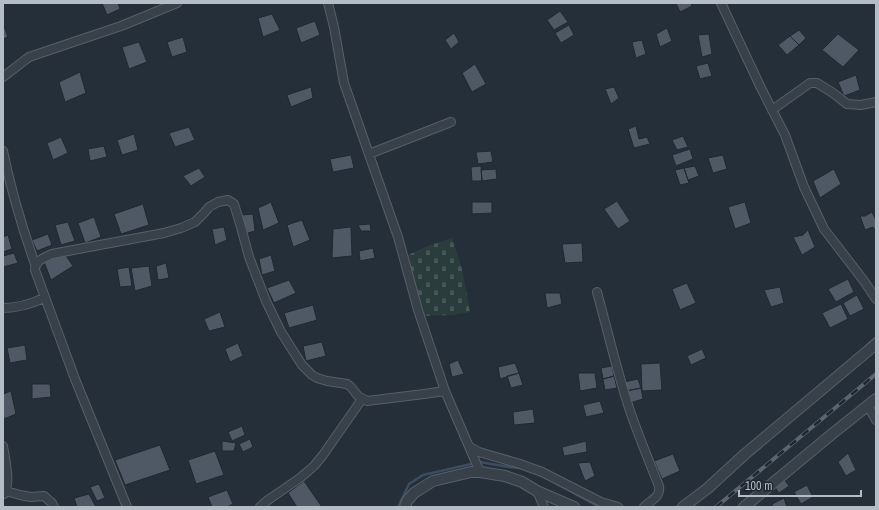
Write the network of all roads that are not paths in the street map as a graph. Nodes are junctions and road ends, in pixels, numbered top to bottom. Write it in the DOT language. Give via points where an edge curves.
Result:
graph roads {
  1 [pos="177,3"];
  2 [pos="328,3"];
  3 [pos="721,3"];
  4 [pos="3,77"];
  5 [pos="876,102"];
  6 [pos="772,110"];
  7 [pos="451,122"];
  8 [pos="3,152"];
  9 [pos="369,154"];
  10 [pos="35,264"];
  11 [pos="597,292"];
  12 [pos="44,298"];
  13 [pos="876,299"];
  14 [pos="3,308"];
  15 [pos="876,344"];
  16 [pos="446,391"];
  17 [pos="362,399"];
  18 [pos="876,399"];
  19 [pos="868,406"];
  20 [pos="876,420"];
  21 [pos="3,446"];
  22 [pos="471,450"];
  23 [pos="478,468"];
  24 [pos="537,492"];
  25 [pos="4,493"];
  26 [pos="54,507"];
  27 [pos="128,507"];
  28 [pos="260,507"];
  29 [pos="405,507"];
  30 [pos="544,507"];
  31 [pos="574,507"];
  32 [pos="618,507"];
  33 [pos="644,507"];
  34 [pos="683,507"];
  35 [pos="744,507"];
  1 -- 4 [label="street" via="121,26 29,57"];
  2 -- 9 [label="street" via="344,83"];
  3 -- 6 [label="street"];
  5 -- 6 [label="street" via="847,104 817,83 810,83"];
  6 -- 13 [label="street" via="824,229"];
  7 -- 9 [label="street"];
  8 -- 10 [label="street" via="10,186"];
  9 -- 16 [label="street"];
  10 -- 12 [label="street"];
  10 -- 17 [label="street" via="52,254 181,228 195,222 209,206 228,200 234,204 249,257 266,301 281,332 302,365 312,375 323,380 347,384"];
  11 -- 33 [label="street" via="630,411 660,489 657,496"];
  12 -- 14 [label="street" via="15,308"];
  12 -- 27 [label="street"];
  15 -- 34 [label="street"];
  16 -- 17 [label="street" via="367,401"];
  16 -- 22 [label="street"];
  17 -- 28 [label="street" via="314,466"];
  18 -- 19 [label="street"];
  19 -- 20 [label="street"];
  19 -- 35 [label="street"];
  21 -- 25 [label="street" via="7,478"];
  22 -- 23 [label="street"];
  22 -- 32 [label="street" via="542,472 601,502"];
  23 -- 24 [label="street" via="522,482"];
  23 -- 29 [label="street" via="433,481 414,493 407,500"];
  24 -- 30 [label="street"];
  24 -- 31 [label="street"];
  25 -- 26 [label="street" via="44,496"];
}
